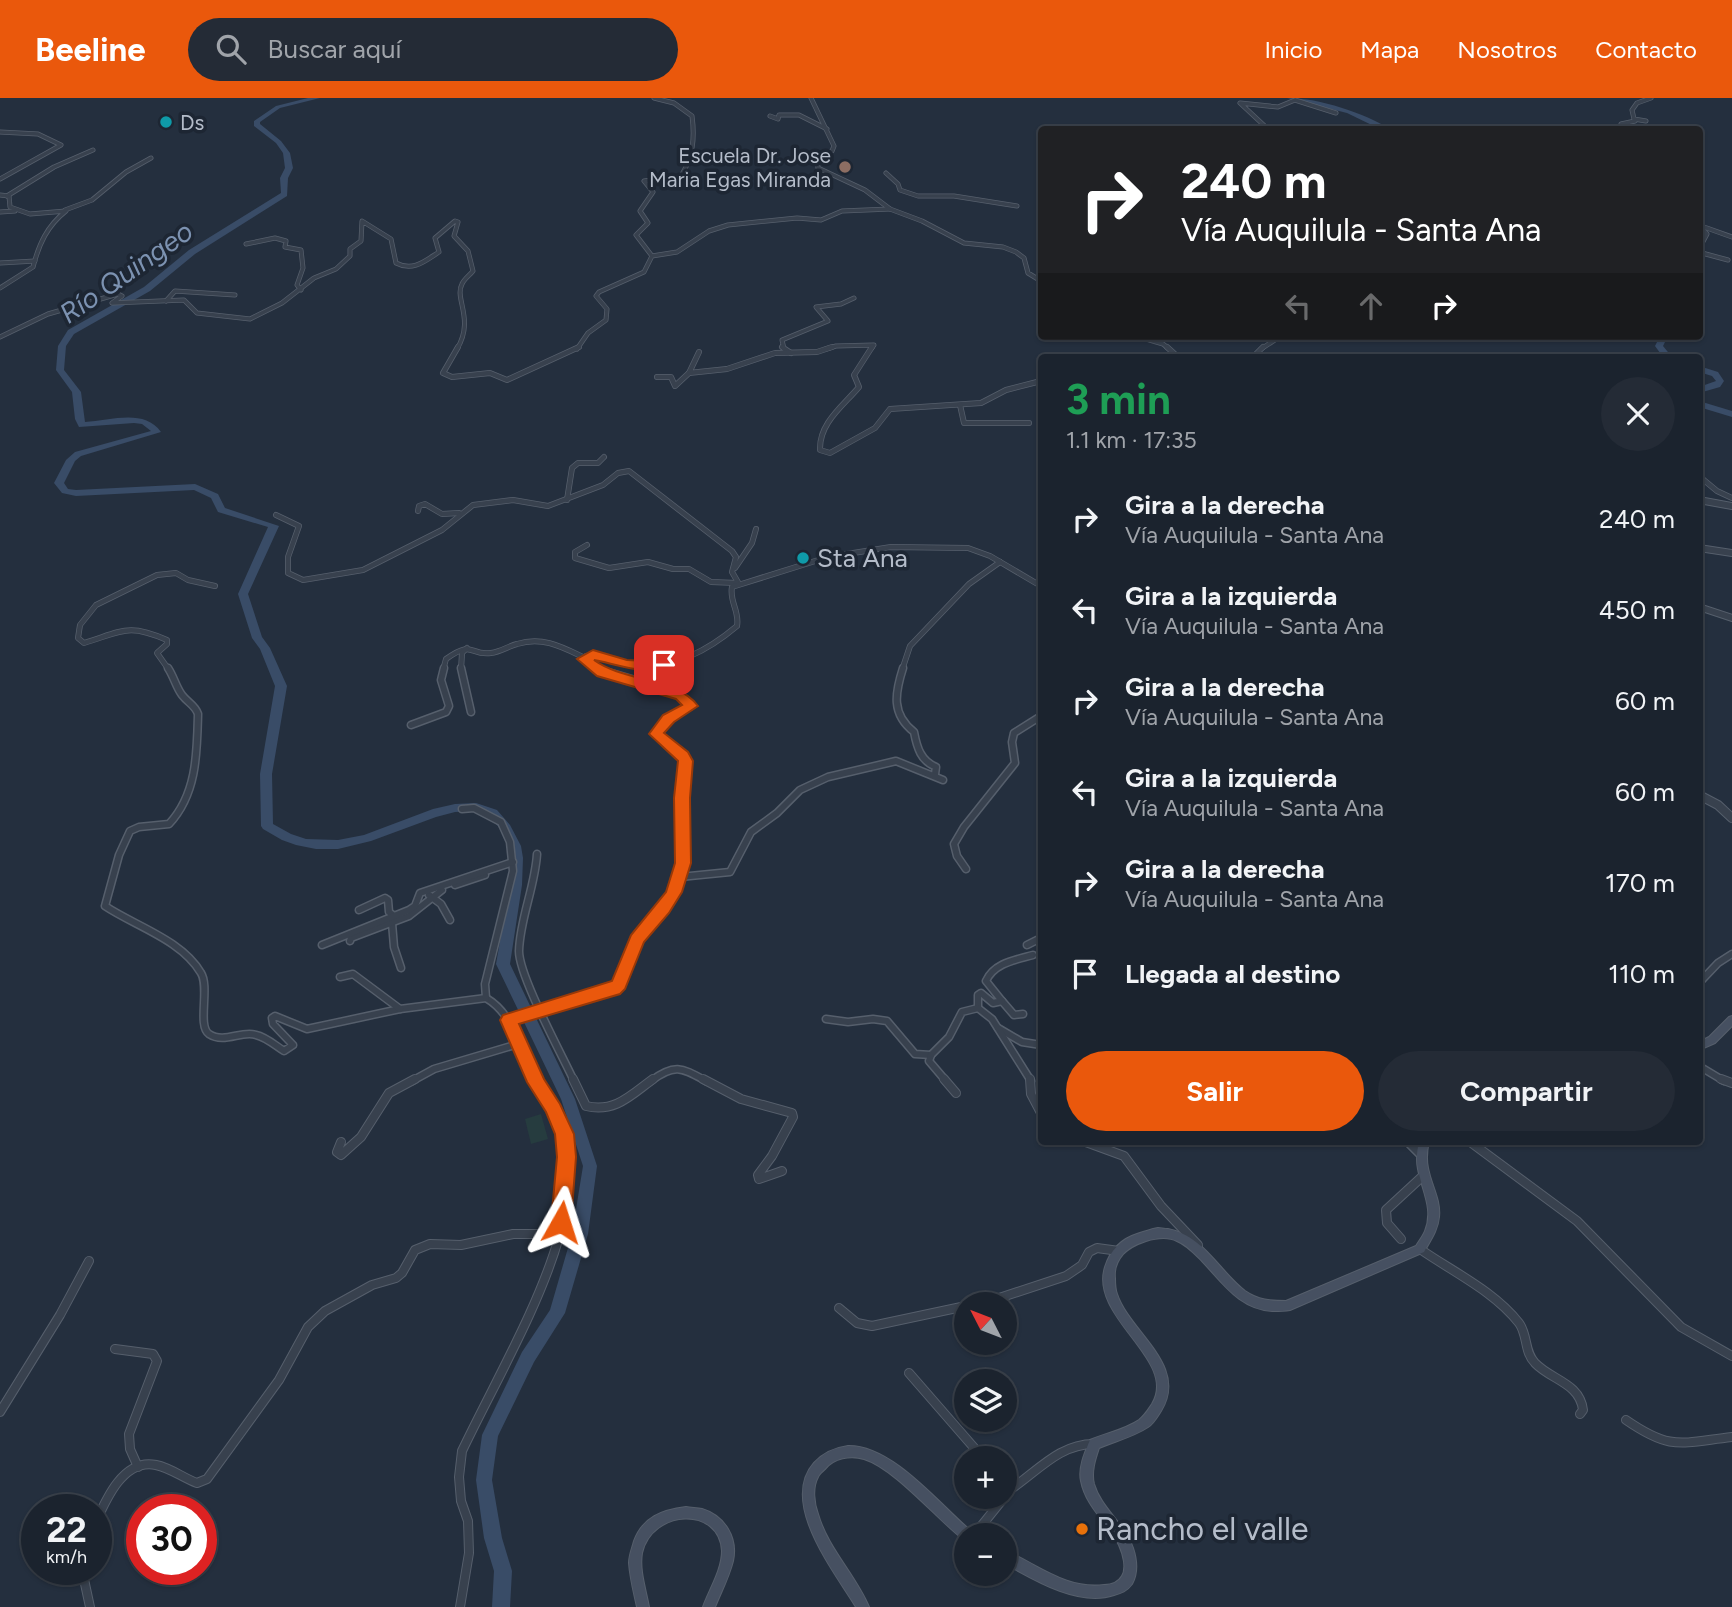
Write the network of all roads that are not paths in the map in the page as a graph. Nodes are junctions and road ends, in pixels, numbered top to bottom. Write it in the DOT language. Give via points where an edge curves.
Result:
graph roads {
  1 [pos="654,98"];
  2 [pos="811,98"];
  3 [pos="1651,98"];
  4 [pos="1336,113"];
  5 [pos="770,116"];
  6 [pos="1635,121"];
  7 [pos="1646,121"];
  8 [pos="1265,126"];
  9 [pos="1621,126"];
  10 [pos="828,130"];
  11 [pos="0,132"];
  12 [pos="93,150"];
  13 [pos="151,158"];
  14 [pos="886,173"];
  15 [pos="0,179"];
  16 [pos="0,195"];
  17 [pos="7,196"];
  18 [pos="1017,206"];
  19 [pos="890,209"];
  20 [pos="65,210"];
  21 [pos="15,211"];
  22 [pos="0,212"];
  23 [pos="1703,227"];
  24 [pos="1732,237"];
  25 [pos="246,244"];
  26 [pos="1703,253"];
  27 [pos="652,256"];
  28 [pos="1728,260"];
  29 [pos="35,261"];
  30 [pos="0,263"];
  31 [pos="1038,279"];
  32 [pos="0,288"];
  33 [pos="301,290"];
  34 [pos="235,295"];
  35 [pos="854,299"];
  36 [pos="166,301"];
  37 [pos="0,337"];
  38 [pos="1150,340"];
  39 [pos="1274,340"];
  40 [pos="699,352"];
  41 [pos="793,353"];
  42 [pos="1175,354"];
  43 [pos="1256,354"];
  44 [pos="689,373"];
  45 [pos="657,377"];
  46 [pos="1038,383"];
  47 [pos="960,405"];
  48 [pos="1029,422"];
  49 [pos="604,457"];
  50 [pos="1703,479"];
  51 [pos="1732,498"];
  52 [pos="567,500"];
  53 [pos="1703,501"];
  54 [pos="1732,506"];
  55 [pos="418,511"];
  56 [pos="461,512"];
  57 [pos="276,515"];
  58 [pos="756,529"];
  59 [pos="587,545"];
  60 [pos="1703,549"];
  61 [pos="1732,553"];
  62 [pos="1000,562"];
  63 [pos="732,572"];
  64 [pos="739,584"];
  65 [pos="1038,584"];
  66 [pos="215,586"];
  67 [pos="1703,608"];
  68 [pos="1732,618"];
  69 [pos="467,648"];
  70 [pos="585,658"];
  71 [pos="471,712"];
  72 [pos="1038,718"];
  73 [pos="411,725"];
  74 [pos="935,774"];
  75 [pos="943,780"];
  76 [pos="1703,797"];
  77 [pos="462,809"];
  78 [pos="1732,818"];
  79 [pos="537,854"];
  80 [pos="513,864"];
  81 [pos="966,869"];
  82 [pos="680,877"];
  83 [pos="429,895"];
  84 [pos="359,910"];
  85 [pos="393,920"];
  86 [pos="450,920"];
  87 [pos="1038,940"];
  88 [pos="350,941"];
  89 [pos="322,945"];
  90 [pos="1027,945"];
  91 [pos="1732,954"];
  92 [pos="1033,955"];
  93 [pos="401,968"];
  94 [pos="340,978"];
  95 [pos="1703,979"];
  96 [pos="486,998"];
  97 [pos="1002,1001"];
  98 [pos="978,1008"];
  99 [pos="400,1009"];
  100 [pos="538,1013"];
  101 [pos="1023,1014"];
  102 [pos="513,1019"];
  103 [pos="826,1019"];
  104 [pos="1732,1020"];
  105 [pos="996,1027"];
  106 [pos="518,1044"];
  107 [pos="1703,1044"];
  108 [pos="1038,1045"];
  109 [pos="931,1055"];
  110 [pos="1703,1068"];
  111 [pos="1732,1083"];
  112 [pos="956,1093"];
  113 [pos="1038,1107"];
  114 [pos="341,1142"];
  115 [pos="1094,1145"];
  116 [pos="1474,1145"];
  117 [pos="1422,1147"];
  118 [pos="782,1171"];
  119 [pos="1425,1174"];
  120 [pos="560,1234"];
  121 [pos="1401,1240"];
  122 [pos="1420,1250"];
  123 [pos="1119,1251"];
  124 [pos="1204,1252"];
  125 [pos="89,1261"];
  126 [pos="1017,1292"];
  127 [pos="839,1308"];
  128 [pos="954,1309"];
  129 [pos="116,1349"];
  130 [pos="1732,1356"];
  131 [pos="909,1373"];
  132 [pos="0,1412"];
  133 [pos="1580,1414"];
  134 [pos="1626,1420"];
  135 [pos="1732,1437"];
  136 [pos="1094,1444"];
  137 [pos="973,1446"];
  138 [pos="138,1467"];
  139 [pos="1017,1480"];
  140 [pos="110,1494"];
  141 [pos="954,1524"];
  142 [pos="1017,1563"];
  143 [pos="85,1585"];
  144 [pos="90,1607"];
  145 [pos="460,1607"];
  146 [pos="643,1607"];
  147 [pos="709,1607"];
  148 [pos="863,1607"];
  1 -- 27 [label="street" via="674,103 692,116 694,150 681,176 644,181 653,192 640,212 649,223 636,235"];
  2 -- 10 [label="street"];
  3 -- 6 [label="street" via="1633,106"];
  4 -- 8 [label="street" via="1295,100 1278,107 1240,103"];
  5 -- 10 [label="street" via="799,115"];
  6 -- 7 [label="street"];
  6 -- 9 [label="street"];
  10 -- 19 [label="street" via="834,146 817,159 818,168 865,190"];
  11 -- 15 [label="street" via="37,134 61,145"];
  12 -- 17 [label="street"];
  13 -- 20 [label="street" via="92,200"];
  14 -- 18 [label="street" via="900,190 918,196 954,196"];
  16 -- 17 [label="street"];
  17 -- 21 [label="street"];
  19 -- 27 [label="street" via="866,208 856,214 842,211 821,220 728,225 709,231 677,252"];
  19 -- 31 [label="street" via="964,243 1016,252 1024,258 1028,273"];
  20 -- 21 [label="street"];
  20 -- 29 [label="street" via="39,244"];
  21 -- 22 [label="street"];
  23 -- 24 [label="street"];
  25 -- 33 [label="street" via="278,239 286,242 285,247 301,250 303,276 297,285"];
  26 -- 28 [label="street"];
  27 -- 33 [label="street" via="644,272 599,292 596,296 607,309 606,320 587,333 579,348 507,380 490,373 452,377 443,373 465,336 460,291 473,271 467,251 454,236 457,222 451,222 435,238 439,252 408,268 396,263 391,239 362,221 361,242 350,249 350,256"];
  29 -- 30 [label="street"];
  29 -- 32 [label="street" via="30,270"];
  33 -- 36 [label="street" via="246,319 197,313 184,300"];
  34 -- 36 [label="street" via="175,291"];
  35 -- 41 [label="street" via="816,307 828,321 782,340 782,348"];
  36 -- 37 [label="street" via="111,303 122,296 118,294 48,314"];
  38 -- 42 [label="street"];
  39 -- 43 [label="street"];
  40 -- 44 [label="street"];
  41 -- 44 [label="street"];
  41 -- 47 [label="street" via="874,345 854,375 859,387 839,405 819,435 824,452 835,452 874,428 890,409"];
  44 -- 45 [label="street" via="675,386 671,377"];
  46 -- 47 [label="street" via="1006,390 981,403"];
  47 -- 48 [label="street" via="964,424"];
  49 -- 52 [label="street" via="598,464 575,466"];
  50 -- 51 [label="street"];
  52 -- 56 [label="street" via="542,507 505,500 473,505"];
  52 -- 63 [label="street" via="603,485 618,473 632,472 732,551 736,557"];
  53 -- 54 [label="street"];
  55 -- 56 [label="street" via="425,504 442,514"];
  56 -- 57 [label="street" via="442,530 374,566 303,580 288,573 287,567 289,547 299,526"];
  58 -- 63 [label="street"];
  59 -- 64 [label="street" via="575,552 575,558 597,567 648,562 689,569 711,582"];
  60 -- 61 [label="street"];
  62 -- 64 [label="street" via="968,548 880,548 828,557"];
  62 -- 65 [label="street"];
  62 -- 74 [label="street" via="969,584 910,646 894,695 926,763 936,767"];
  63 -- 64 [label="street"];
  64 -- 70 [label="street" via="730,591 737,626 698,654 651,666 626,665 593,654"];
  66 -- 99 [label="street" via="176,573 158,575 96,605 78,631 84,643 129,629 142,629 167,640 157,653 198,714 196,774 180,810 169,824 137,828 126,836 105,906 199,968 207,986 205,1029 216,1037 255,1034 284,1051 293,1045 273,1024 275,1016 307,1029"];
  67 -- 68 [label="street"];
  69 -- 70 [label="street" via="490,654 540,640"];
  69 -- 71 [label="street" via="462,653 461,675"];
  69 -- 73 [label="street" via="446,659 441,680 449,706 446,712"];
  70 -- 82 [label="street" via="602,673 681,696 691,706 668,718 656,734 685,761"];
  72 -- 81 [label="street" via="1014,733 1015,763 954,844"];
  74 -- 75 [label="street"];
  74 -- 82 [label="street" via="897,761 828,777 800,790 747,836 730,872"];
  76 -- 78 [label="street"];
  77 -- 80 [label="street" via="474,808 501,822"];
  79 -- 100 [label="street" via="519,959"];
  80 -- 83 [label="street"];
  80 -- 85 [label="street" via="420,893 415,906"];
  80 -- 96 [label="street" via="489,963"];
  82 -- 100 [label="street" via="663,909 637,939 619,985"];
  83 -- 85 [label="street" via="422,907"];
  83 -- 86 [label="street"];
  84 -- 85 [label="street" via="385,898"];
  85 -- 88 [label="street"];
  85 -- 89 [label="street"];
  85 -- 93 [label="street"];
  87 -- 90 [label="street"];
  91 -- 95 [label="street"];
  92 -- 97 [label="street" via="999,966 986,977"];
  94 -- 99 [label="street" via="353,974"];
  96 -- 99 [label="street"];
  96 -- 102 [label="street"];
  97 -- 98 [label="street" via="993,1003 981,993"];
  97 -- 101 [label="street" via="1014,1015"];
  98 -- 105 [label="street"];
  98 -- 109 [label="street" via="962,1012 949,1037"];
  100 -- 102 [label="street"];
  100 -- 118 [label="street" via="590,1109 625,1101 675,1067 741,1099 788,1110 793,1117 759,1179"];
  102 -- 106 [label="street"];
  103 -- 109 [label="street" via="887,1021 900,1032 907,1051"];
  104 -- 107 [label="main road"];
  105 -- 108 [label="street" via="1022,1042"];
  105 -- 113 [label="street" via="1027,1071"];
  106 -- 114 [label="street" via="434,1069 388,1093 361,1137 341,1155 337,1152"];
  106 -- 120 [label="street" via="564,1134"];
  109 -- 112 [label="street" via="929,1061"];
  110 -- 111 [label="street"];
  115 -- 124 [label="street" via="1124,1156 1161,1206"];
  116 -- 130 [label="street" via="1577,1221 1681,1327"];
  117 -- 119 [label="main road"];
  119 -- 121 [label="street" via="1386,1210 1387,1223"];
  119 -- 122 [label="main road" via="1435,1219"];
  120 -- 138 [label="street" via="513,1234 461,1244 430,1244 415,1250 396,1278 372,1285 316,1318 279,1380 206,1479 197,1483 153,1464"];
  120 -- 145 [label="street" via="546,1276 462,1451 459,1477 469,1553"];
  122 -- 124 [label="main road" via="1277,1308 1241,1297"];
  122 -- 133 [label="street" via="1517,1321 1536,1364 1582,1400"];
  123 -- 124 [label="main road" via="1142,1237 1165,1234"];
  123 -- 126 [label="street" via="1097,1248 1066,1276"];
  123 -- 136 [label="main road" via="1108,1279 1112,1299 1154,1358 1164,1392 1156,1410 1140,1426"];
  125 -- 132 [label="street"];
  127 -- 128 [label="street" via="857,1324 872,1326"];
  129 -- 138 [label="street" via="153,1354 157,1361 129,1434"];
  131 -- 137 [label="street"];
  134 -- 135 [label="street" via="1651,1437 1672,1444"];
  136 -- 139 [label="street" via="1067,1447"];
  136 -- 142 [label="main road" via="1087,1478 1125,1545 1130,1566 1127,1580 1112,1593 1093,1598 1067,1591"];
  138 -- 140 [label="street"];
  141 -- 148 [label="main road" via="869,1455 847,1452 824,1461 807,1486 809,1511"];
  143 -- 144 [label="street"];
  146 -- 147 [label="main road" via="638,1547 656,1520 679,1512 704,1516 724,1535 729,1549"];
}
